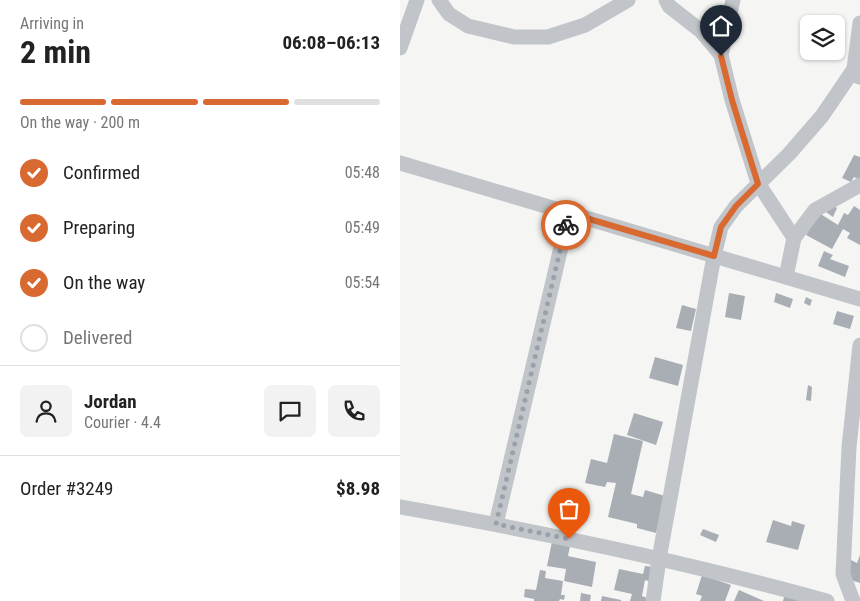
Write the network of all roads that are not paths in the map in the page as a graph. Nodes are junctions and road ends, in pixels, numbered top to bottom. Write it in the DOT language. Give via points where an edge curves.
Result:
graph roads {
  1 [pos="417,0"];
  2 [pos="439,0"];
  3 [pos="628,0"];
  4 [pos="733,0"];
  5 [pos="665,2"];
  6 [pos="860,23"];
  7 [pos="400,48"];
  8 [pos="721,56"];
  9 [pos="857,74"];
  10 [pos="400,163"];
  11 [pos="758,184"];
  12 [pos="860,185"];
  13 [pos="569,213"];
  14 [pos="794,238"];
  15 [pos="714,256"];
  16 [pos="786,277"];
  17 [pos="860,299"];
  18 [pos="860,345"];
  19 [pos="400,507"];
  20 [pos="496,524"];
  21 [pos="659,559"];
  22 [pos="653,601"];
  23 [pos="827,601"];
  24 [pos="853,601"];
  1 -- 7 [label="street"];
  2 -- 3 [label="street" via="449,14 468,26 514,37 548,36 585,25"];
  4 -- 8 [label="street"];
  5 -- 8 [label="street" via="701,31"];
  6 -- 9 [label="street"];
  8 -- 11 [label="street"];
  9 -- 11 [label="street" via="789,154"];
  10 -- 13 [label="street"];
  11 -- 14 [label="street"];
  11 -- 15 [label="street" via="721,227"];
  12 -- 14 [label="street" via="815,210"];
  13 -- 15 [label="street"];
  13 -- 20 [label="street"];
  14 -- 16 [label="street"];
  15 -- 16 [label="street"];
  15 -- 21 [label="street"];
  16 -- 17 [label="street"];
  18 -- 24 [label="street" via="848,447 843,574"];
  19 -- 20 [label="street"];
  20 -- 21 [label="street"];
  21 -- 22 [label="street"];
  21 -- 23 [label="street"];
}
